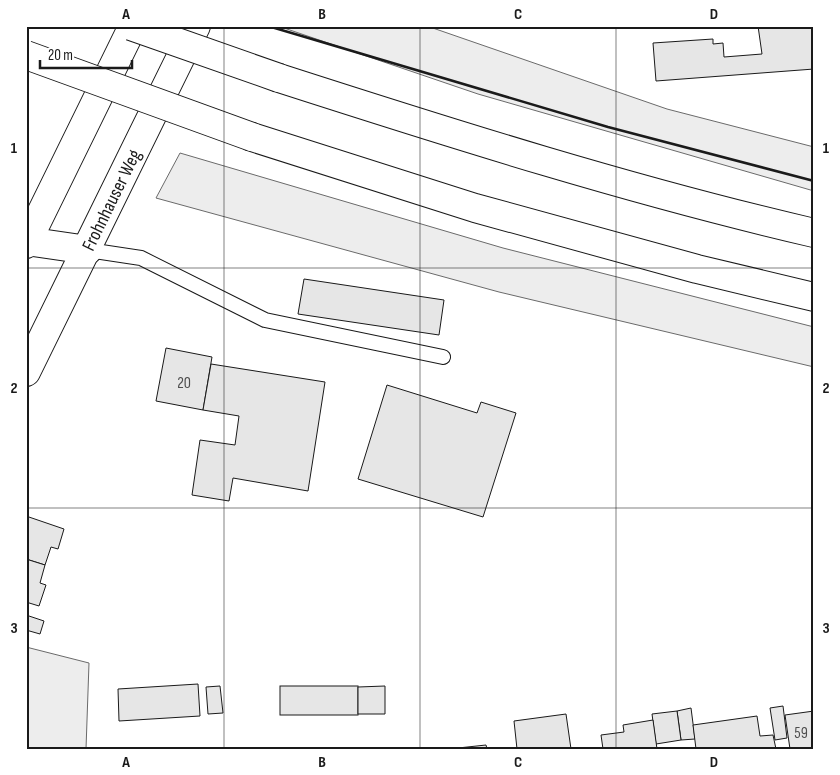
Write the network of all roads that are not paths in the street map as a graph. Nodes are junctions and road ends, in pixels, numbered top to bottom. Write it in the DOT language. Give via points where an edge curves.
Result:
graph roads {
  1 [pos="132,26"];
  2 [pos="196,26"];
  3 [pos="26,56"];
  4 [pos="814,233"];
  5 [pos="27,242"];
  6 [pos="88,250"];
  7 [pos="814,297"];
  8 [pos="444,357"];
  9 [pos="26,372"];
  1 -- 4 [label="main road, bridge" via="279,78 500,149 717,210"];
  1 -- 5 [label="main road"];
  2 -- 6 [label="main road, Frohnhauser Weg"];
  3 -- 7 [label="main road, bridge" via="252,137 475,208 697,269"];
  5 -- 6 [label="main road"];
  6 -- 8 [label="lane" via="141,258 265,320"];
  6 -- 9 [label="main road, Frohnhauser Weg"];
}
